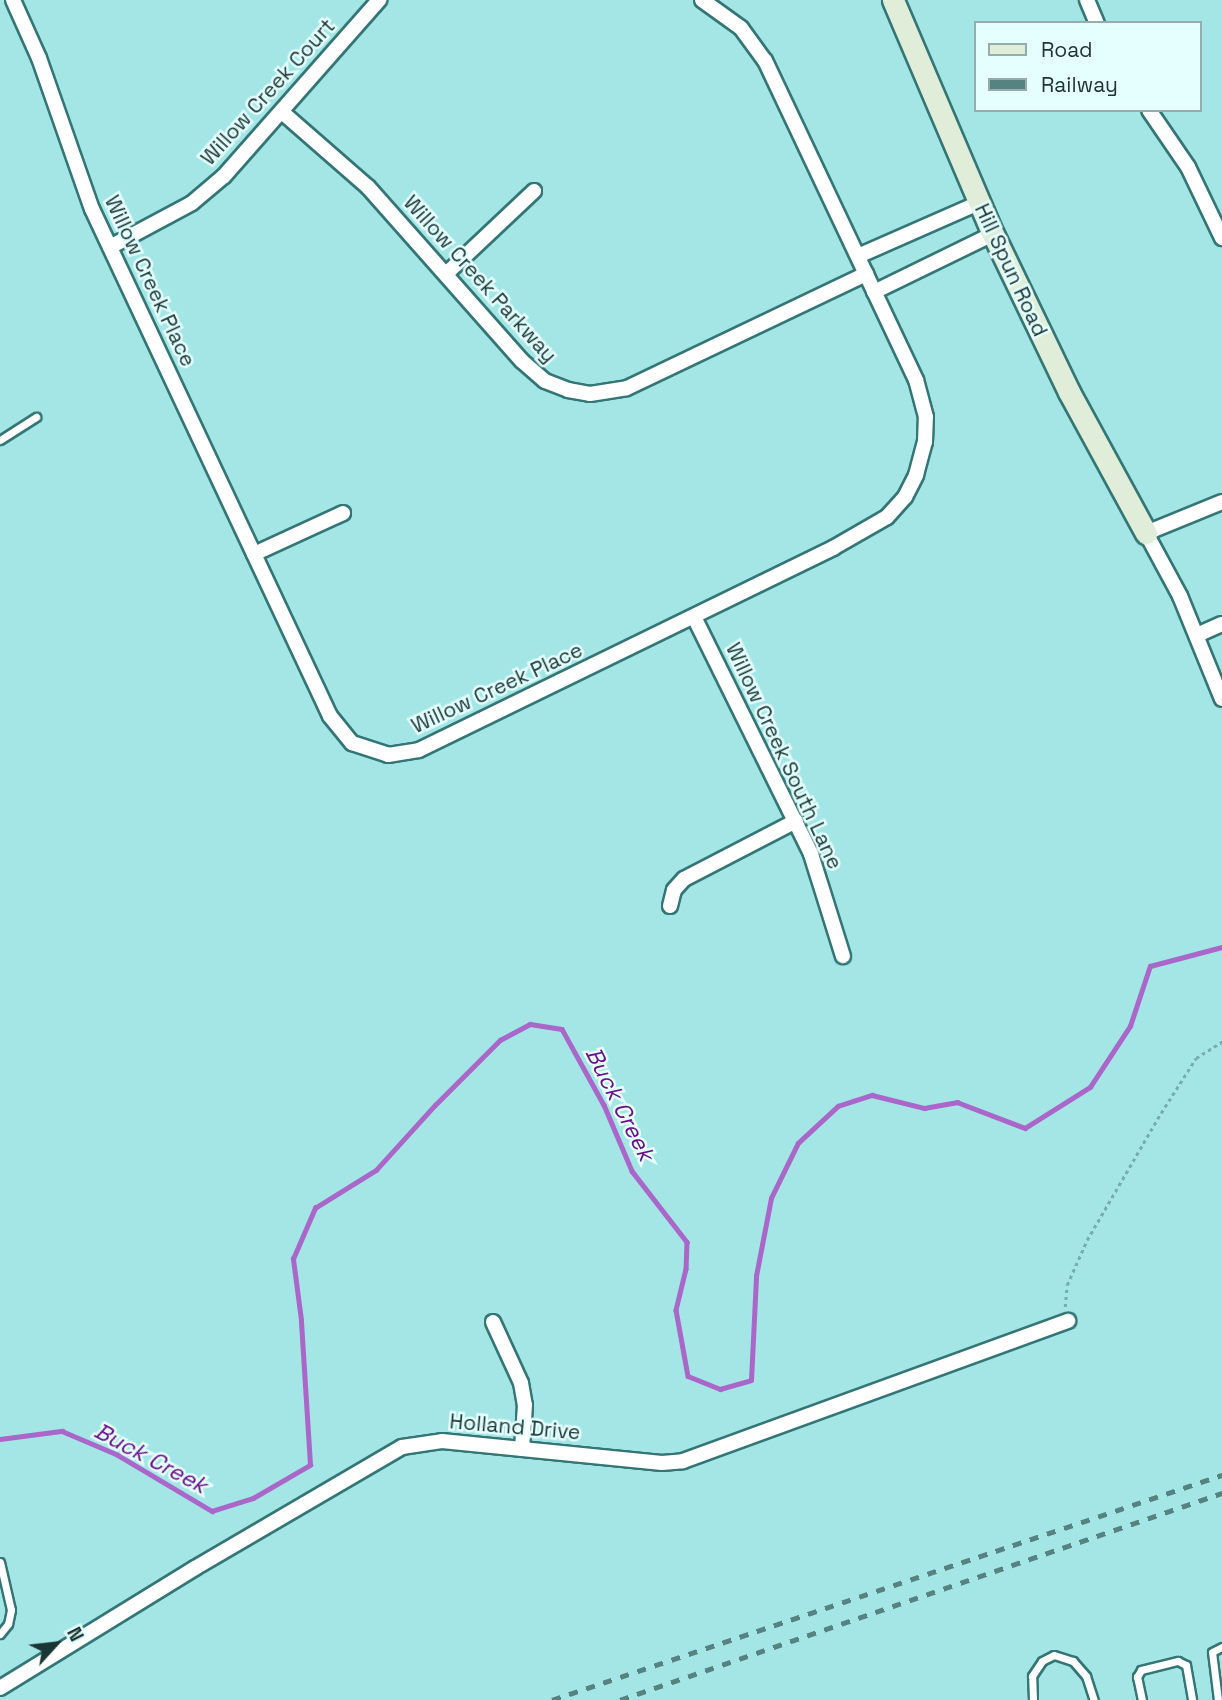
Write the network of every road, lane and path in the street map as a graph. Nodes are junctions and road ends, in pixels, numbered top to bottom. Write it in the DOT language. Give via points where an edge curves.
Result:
graph roads {
  1 [pos="13,0"];
  2 [pos="379,0"];
  3 [pos="702,0"];
  4 [pos="893,0"];
  5 [pos="1087,0"];
  6 [pos="1096,21"];
  7 [pos="282,112"];
  8 [pos="1150,112"];
  9 [pos="534,191"];
  10 [pos="979,203"];
  11 [pos="993,234"];
  12 [pos="1222,238"];
  13 [pos="110,247"];
  14 [pos="858,256"];
  15 [pos="446,274"];
  16 [pos="866,274"];
  17 [pos="874,292"];
  18 [pos="36,417"];
  19 [pos="0,440"];
  20 [pos="1222,502"];
  21 [pos="343,513"];
  22 [pos="1146,533"];
  23 [pos="254,554"];
  24 [pos="694,617"];
  25 [pos="1222,624"];
  26 [pos="1197,635"];
  27 [pos="1222,699"];
  28 [pos="796,821"];
  29 [pos="670,906"];
  30 [pos="843,956"];
  31 [pos="1222,1042"];
  32 [pos="1068,1321"];
  33 [pos="493,1322"];
  34 [pos="522,1449"];
  35 [pos="0,1562"];
  36 [pos="0,1634"];
  37 [pos="1222,1647"];
  38 [pos="0,1688"];
  39 [pos="1033,1700"];
  40 [pos="1094,1700"];
  41 [pos="1142,1700"];
  42 [pos="1192,1700"];
  43 [pos="1218,1700"];
  1 -- 13 [label="street, Willow Creek Place"];
  2 -- 7 [label="street, Willow Creek Court"];
  3 -- 14 [label="street" via="741,28 765,61"];
  4 -- 10 [label="street, Hill Spun Road"];
  5 -- 6 [label="street"];
  7 -- 13 [label="street, Willow Creek Court" via="242,159 192,203"];
  7 -- 15 [label="street, Willow Creek Parkway" via="368,187"];
  8 -- 12 [label="street" via="1188,167"];
  9 -- 15 [label="street"];
  10 -- 11 [label="street, Hill Spun Road"];
  10 -- 14 [label="street"];
  11 -- 17 [label="street"];
  11 -- 22 [label="street, Hill Spun Road" via="1069,392"];
  13 -- 23 [label="street, Willow Creek Place"];
  14 -- 16 [label="street"];
  15 -- 16 [label="street, Willow Creek Parkway" via="539,377 557,387 590,394 627,388"];
  16 -- 17 [label="street, Willow Creek Place"];
  17 -- 24 [label="street, Willow Creek Place" via="916,380 926,417 921,461 905,497 873,526"];
  18 -- 19 [label="lane"];
  20 -- 22 [label="street"];
  21 -- 23 [label="street"];
  22 -- 26 [label="street"];
  23 -- 24 [label="street, Willow Creek Place" via="330,716 352,743 380,754 419,750"];
  24 -- 28 [label="street, Willow Creek South Lane"];
  25 -- 26 [label="street"];
  26 -- 27 [label="street"];
  28 -- 29 [label="street" via="684,879 674,890"];
  28 -- 30 [label="street, Willow Creek South Lane"];
  31 -- 32 [label="path" via="1196,1058 1087,1241 1067,1285 1064,1304"];
  32 -- 34 [label="street, Holland Drive" via="683,1461 662,1463"];
  33 -- 34 [label="street" via="521,1383 525,1405"];
  34 -- 38 [label="street, Holland Drive" via="442,1441 419,1442 388,1453"];
  35 -- 36 [label="lane" via="11,1610"];
  37 -- 43 [label="lane" via="1212,1652"];
  39 -- 40 [label="lane" via="1032,1676 1042,1661 1054,1655 1073,1661 1086,1676"];
  41 -- 42 [label="lane" via="1137,1677 1141,1670 1178,1661 1186,1665"];
}
